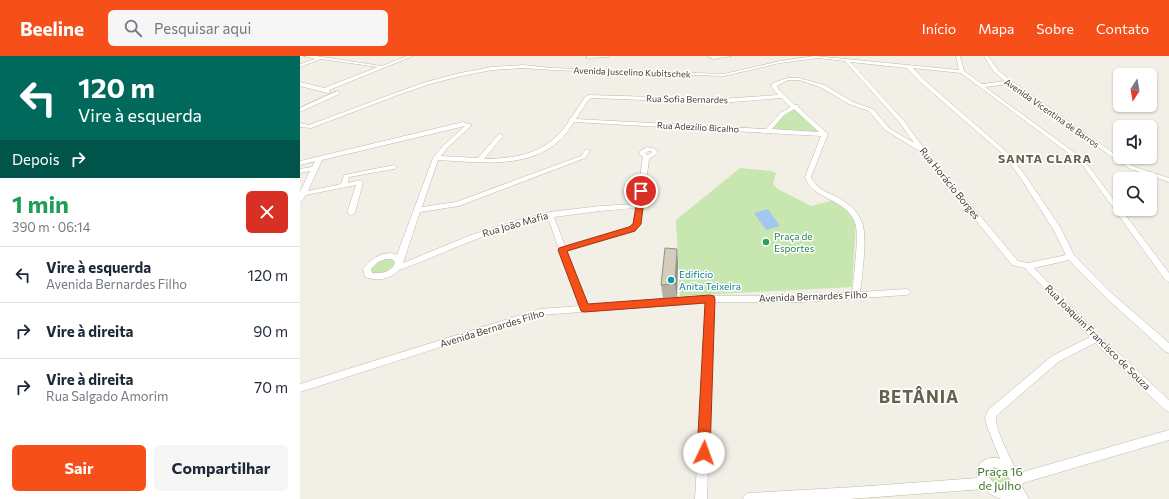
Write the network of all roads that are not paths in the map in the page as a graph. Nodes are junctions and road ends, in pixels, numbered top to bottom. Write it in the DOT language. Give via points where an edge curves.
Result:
graph roads {
  1 [pos="306,56"];
  2 [pos="411,56"];
  3 [pos="607,56"];
  4 [pos="730,56"];
  5 [pos="776,56"];
  6 [pos="958,56"];
  7 [pos="986,56"];
  8 [pos="589,57"];
  9 [pos="712,57"];
  10 [pos="321,58"];
  11 [pos="846,60"];
  12 [pos="780,62"];
  13 [pos="300,66"];
  14 [pos="382,66"];
  15 [pos="908,66"];
  16 [pos="962,72"];
  17 [pos="1009,82"];
  18 [pos="301,86"];
  19 [pos="980,86"];
  20 [pos="324,90"];
  21 [pos="783,96"];
  22 [pos="796,106"];
  23 [pos="300,110"];
  24 [pos="571,120"];
  25 [pos="902,122"];
  26 [pos="300,125"];
  27 [pos="883,126"];
  28 [pos="767,131"];
  29 [pos="910,132"];
  30 [pos="825,134"];
  31 [pos="897,135"];
  32 [pos="500,136"];
  33 [pos="587,151"];
  34 [pos="923,151"];
  35 [pos="646,156"];
  36 [pos="436,158"];
  37 [pos="319,159"];
  38 [pos="480,160"];
  39 [pos="300,163"];
  40 [pos="394,167"];
  41 [pos="315,168"];
  42 [pos="300,171"];
  43 [pos="1169,180"];
  44 [pos="344,184"];
  45 [pos="301,197"];
  46 [pos="639,206"];
  47 [pos="418,210"];
  48 [pos="351,213"];
  49 [pos="550,214"];
  50 [pos="562,250"];
  51 [pos="1071,257"];
  52 [pos="1028,266"];
  53 [pos="1169,279"];
  54 [pos="906,292"];
  55 [pos="856,295"];
  56 [pos="710,299"];
  57 [pos="584,308"];
  58 [pos="1096,338"];
  59 [pos="1169,349"];
  60 [pos="300,388"];
  61 [pos="1169,407"];
  62 [pos="1169,435"];
  63 [pos="1010,469"];
  64 [pos="986,483"];
  65 [pos="1016,484"];
  66 [pos="857,496"];
  67 [pos="702,499"];
  68 [pos="749,499"];
  69 [pos="1023,499"];
  1 -- 10 [label="street"];
  2 -- 14 [label="street"];
  3 -- 8 [label="street"];
  4 -- 9 [label="street"];
  5 -- 12 [label="street"];
  6 -- 16 [label="street"];
  7 -- 17 [label="street, Avenida Vicentina de Barros" via="996,71"];
  10 -- 13 [label="street"];
  10 -- 14 [label="street"];
  11 -- 12 [label="street, Avenida Juscelino Kubitschek" via="808,57"];
  11 -- 15 [label="street, Avenida Juscelino Kubitschek"];
  11 -- 25 [label="street, Rua Horácio Borges"];
  12 -- 26 [label="street, Avenida Juscelino Kubitschek" via="724,75 537,66 491,69 451,77 409,90 309,127"];
  14 -- 20 [label="street"];
  15 -- 16 [label="street, Avenida Juscelino Kubitschek"];
  15 -- 51 [label="street" via="915,76 1009,158 1057,229"];
  16 -- 19 [label="street"];
  17 -- 19 [label="street"];
  17 -- 43 [label="street, Avenida Vicentina de Barros" via="1124,163"];
  18 -- 20 [label="street"];
  19 -- 53 [label="street" via="1073,154"];
  20 -- 23 [label="street" via="337,93"];
  21 -- 22 [label="street"];
  21 -- 24 [label="street, Rua Sofia Bernardes" via="720,101 591,96"];
  21 -- 27 [label="street" via="775,84 787,79 808,81 851,103 871,110"];
  22 -- 28 [label="street" via="782,114"];
  22 -- 30 [label="street"];
  24 -- 28 [label="street, Rua Adezílio Bicalho"];
  24 -- 38 [label="street" via="558,140 531,155 506,161"];
  25 -- 27 [label="street" via="896,127"];
  25 -- 29 [label="street, Rua Horácio Borges"];
  27 -- 31 [label="street"];
  28 -- 30 [label="street, Rua Adezílio Bicalho"];
  29 -- 31 [label="street"];
  29 -- 34 [label="street, Rua Horácio Borges"];
  30 -- 55 [label="street" via="808,177 814,188 851,209 862,225"];
  31 -- 34 [label="street"];
  32 -- 38 [label="street"];
  33 -- 47 [label="street" via="583,157 457,204"];
  34 -- 52 [label="street, Rua Horácio Borges" via="1011,259 1019,265"];
  35 -- 46 [label="street"];
  36 -- 37 [label="street" via="469,125 463,124"];
  36 -- 38 [label="street"];
  36 -- 47 [label="street"];
  37 -- 39 [label="street"];
  37 -- 41 [label="street"];
  40 -- 44 [label="street" via="346,176"];
  41 -- 42 [label="street"];
  41 -- 45 [label="street"];
  44 -- 45 [label="street"];
  44 -- 48 [label="street" via="360,182"];
  46 -- 49 [label="street, Rua João Mafia"];
  46 -- 50 [label="street" via="637,224 632,229"];
  47 -- 49 [label="street, Rua João Mafia" via="398,264 485,232"];
  49 -- 50 [label="street"];
  50 -- 57 [label="street"];
  51 -- 52 [label="street"];
  51 -- 59 [label="street" via="1106,293"];
  52 -- 58 [label="street, Rua Joaquim Francisco de Souza"];
  54 -- 55 [label="street, Avenida Bernardes Filho"];
  55 -- 56 [label="street, Avenida Bernardes Filho" via="802,299"];
  56 -- 57 [label="street, Avenida Bernardes Filho"];
  56 -- 67 [label="street"];
  57 -- 60 [label="street, Avenida Bernardes Filho" via="540,312"];
  58 -- 61 [label="street, Rua Joaquim Francisco de Souza"];
  58 -- 63 [label="street" via="1055,359 992,413 992,426"];
  62 -- 65 [label="street"];
  63 -- 64 [label="street" via="999,463 989,463 983,468 982,473"];
  63 -- 65 [label="street"];
  64 -- 65 [label="street" via="995,492 1011,495"];
  64 -- 66 [label="street"];
  65 -- 69 [label="street"];
  66 -- 68 [label="street"];
}
